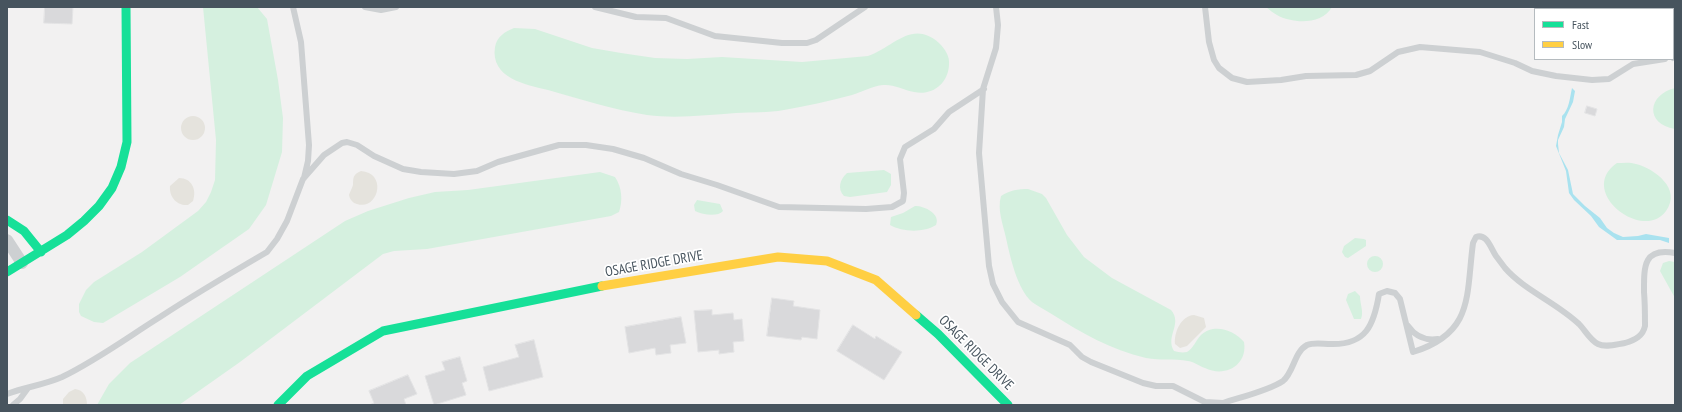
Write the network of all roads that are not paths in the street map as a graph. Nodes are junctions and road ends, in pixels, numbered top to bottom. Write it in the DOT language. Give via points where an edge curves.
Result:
graph roads {
  1 [pos="126,7"];
  2 [pos="294,7"];
  3 [pos="365,7"];
  4 [pos="396,7"];
  5 [pos="595,7"];
  6 [pos="865,7"];
  7 [pos="1205,7"];
  8 [pos="995,8"];
  9 [pos="1659,60"];
  10 [pos="984,89"];
  11 [pos="303,179"];
  12 [pos="7,220"];
  13 [pos="7,240"];
  14 [pos="41,252"];
  15 [pos="1675,253"];
  16 [pos="22,264"];
  17 [pos="7,272"];
  18 [pos="1406,323"];
  19 [pos="1442,338"];
  20 [pos="28,388"];
  21 [pos="7,394"];
  22 [pos="13,405"];
  23 [pos="278,405"];
  24 [pos="1008,405"];
  1 -- 14 [label="street" via="127,142 119,173 112,189 89,217"];
  2 -- 11 [label="lane" via="301,42 309,145"];
  3 -- 4 [label="lane" via="381,10"];
  5 -- 6 [label="lane" via="631,17 666,18 715,36 782,43 807,43 816,40"];
  7 -- 9 [label="lane" via="1214,60 1232,78 1248,82 1306,76 1356,75 1365,73 1398,52 1420,47 1480,52 1511,61 1532,71 1592,80 1609,79 1625,67"];
  8 -- 10 [label="lane" via="998,25 996,48"];
  10 -- 11 [label="lane" via="949,112 934,129 905,148 900,155 904,197 900,203 892,207 866,209 776,206 681,174 644,158 613,149 580,144 559,145 498,162 477,172 454,174 403,169 374,156 357,144 347,142 324,155"];
  10 -- 18 [label="lane" via="979,163 989,266 993,284 1002,302 1024,326 1058,339 1086,360 1124,376 1148,385 1173,386 1216,404 1269,388 1284,380 1306,346 1356,341 1372,322 1379,294 1382,292 1395,293 1400,299"];
  11 -- 20 [label="lane" via="287,221 267,252 103,354 56,379"];
  12 -- 14 [label="street" via="24,231"];
  13 -- 16 [label="street"];
  14 -- 16 [label="street"];
  15 -- 19 [label="lane" via="1656,253 1645,264 1644,332 1627,342 1603,345 1594,341 1564,312 1516,278 1500,262 1484,237 1476,237 1463,312 1454,329"];
  16 -- 17 [label="street"];
  18 -- 19 [label="lane" via="1415,334 1424,338"];
  18 -- 19 [label="lane" via="1413,352"];
  20 -- 21 [label="lane"];
  20 -- 22 [label="lane"];
  23 -- 24 [label="street, OSAGE RIDGE DRIVE" via="307,376 383,331 609,285 778,257 827,261 876,280 938,334"];
}
